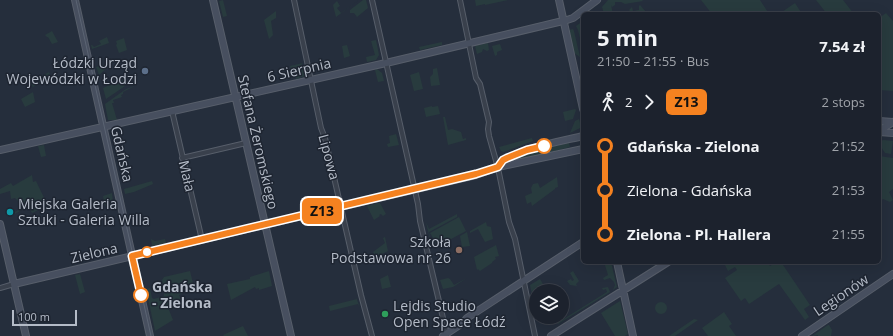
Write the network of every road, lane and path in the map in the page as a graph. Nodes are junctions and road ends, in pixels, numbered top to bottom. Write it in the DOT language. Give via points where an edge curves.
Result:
graph roads {
  1 [pos="75,0"];
  2 [pos="213,0"];
  3 [pos="294,0"];
  4 [pos="372,0"];
  5 [pos="460,0"];
  6 [pos="559,0"];
  7 [pos="596,0"];
  8 [pos="563,21"];
  9 [pos="469,43"];
  10 [pos="386,63"];
  11 [pos="312,79"];
  12 [pos="235,96"];
  13 [pos="581,100"];
  14 [pos="172,111"];
  15 [pos="881,121"];
  16 [pos="893,122"];
  17 [pos="103,127"];
  18 [pos="881,131"];
  19 [pos="881,132"];
  20 [pos="893,133"];
  21 [pos="581,136"];
  22 [pos="246,143"];
  23 [pos="581,149"];
  24 [pos="0,150"];
  25 [pos="182,158"];
  26 [pos="498,167"];
  27 [pos="414,189"];
  28 [pos="341,207"];
  29 [pos="0,224"];
  30 [pos="264,225"];
  31 [pos="202,240"];
  32 [pos="581,243"];
  33 [pos="132,256"];
  34 [pos="617,264"];
  35 [pos="665,264"];
  36 [pos="893,274"];
  37 [pos="523,281"];
  38 [pos="14,284"];
  39 [pos="0,288"];
  40 [pos="623,290"];
  41 [pos="446,335"];
  42 [pos="26,336"];
  43 [pos="150,336"];
  44 [pos="291,336"];
  45 [pos="372,336"];
  46 [pos="535,336"];
  47 [pos="551,336"];
  48 [pos="633,336"];
  49 [pos="802,336"];
  1 -- 17 [label="street, Gdańska"];
  2 -- 12 [label="street, Stefana Żeromskiego"];
  3 -- 11 [label="street, Lipowa"];
  4 -- 10 [label="street"];
  5 -- 9 [label="street"];
  6 -- 8 [label="street"];
  7 -- 8 [label="street, 6 Sierpnia" via="573,18"];
  8 -- 9 [label="street, 6 Sierpnia"];
  8 -- 13 [label="street"];
  9 -- 10 [label="street, 6 Sierpnia"];
  9 -- 26 [label="street"];
  10 -- 11 [label="street, 6 Sierpnia"];
  10 -- 27 [label="street"];
  11 -- 12 [label="street, 6 Sierpnia"];
  11 -- 28 [label="street, Lipowa" via="321,128"];
  12 -- 14 [label="street, 6 Sierpnia"];
  12 -- 22 [label="street, Stefana Żeromskiego"];
  14 -- 17 [label="street, 6 Sierpnia"];
  14 -- 25 [label="street, Mała"];
  15 -- 16 [label="street"];
  16 -- 18 [label="street"];
  17 -- 24 [label="street, 6 Sierpnia"];
  17 -- 33 [label="street, Gdańska"];
  19 -- 20 [label="street"];
  21 -- 26 [label="street, Zielona" via="527,150 503,160"];
  22 -- 25 [label="street"];
  22 -- 30 [label="street, Stefana Żeromskiego"];
  23 -- 26 [label="street, Zielona"];
  25 -- 31 [label="street, Mała"];
  26 -- 27 [label="street, Zielona"];
  26 -- 37 [label="street"];
  27 -- 28 [label="street, Zielona"];
  27 -- 41 [label="street"];
  28 -- 30 [label="street, Zielona"];
  28 -- 45 [label="street, Lipowa"];
  29 -- 38 [label="street"];
  30 -- 31 [label="street, Zielona"];
  30 -- 44 [label="street, Stefana Żeromskiego"];
  31 -- 33 [label="street, Zielona"];
  32 -- 37 [label="street"];
  33 -- 38 [label="street, Zielona"];
  33 -- 43 [label="street, Gdańska"];
  34 -- 40 [label="street"];
  35 -- 40 [label="street"];
  36 -- 49 [label="street, Legionów"];
  37 -- 41 [label="street"];
  37 -- 46 [label="street"];
  38 -- 39 [label="street, Zielona"];
  38 -- 42 [label="street"];
  40 -- 47 [label="street"];
  40 -- 48 [label="street"];
}
